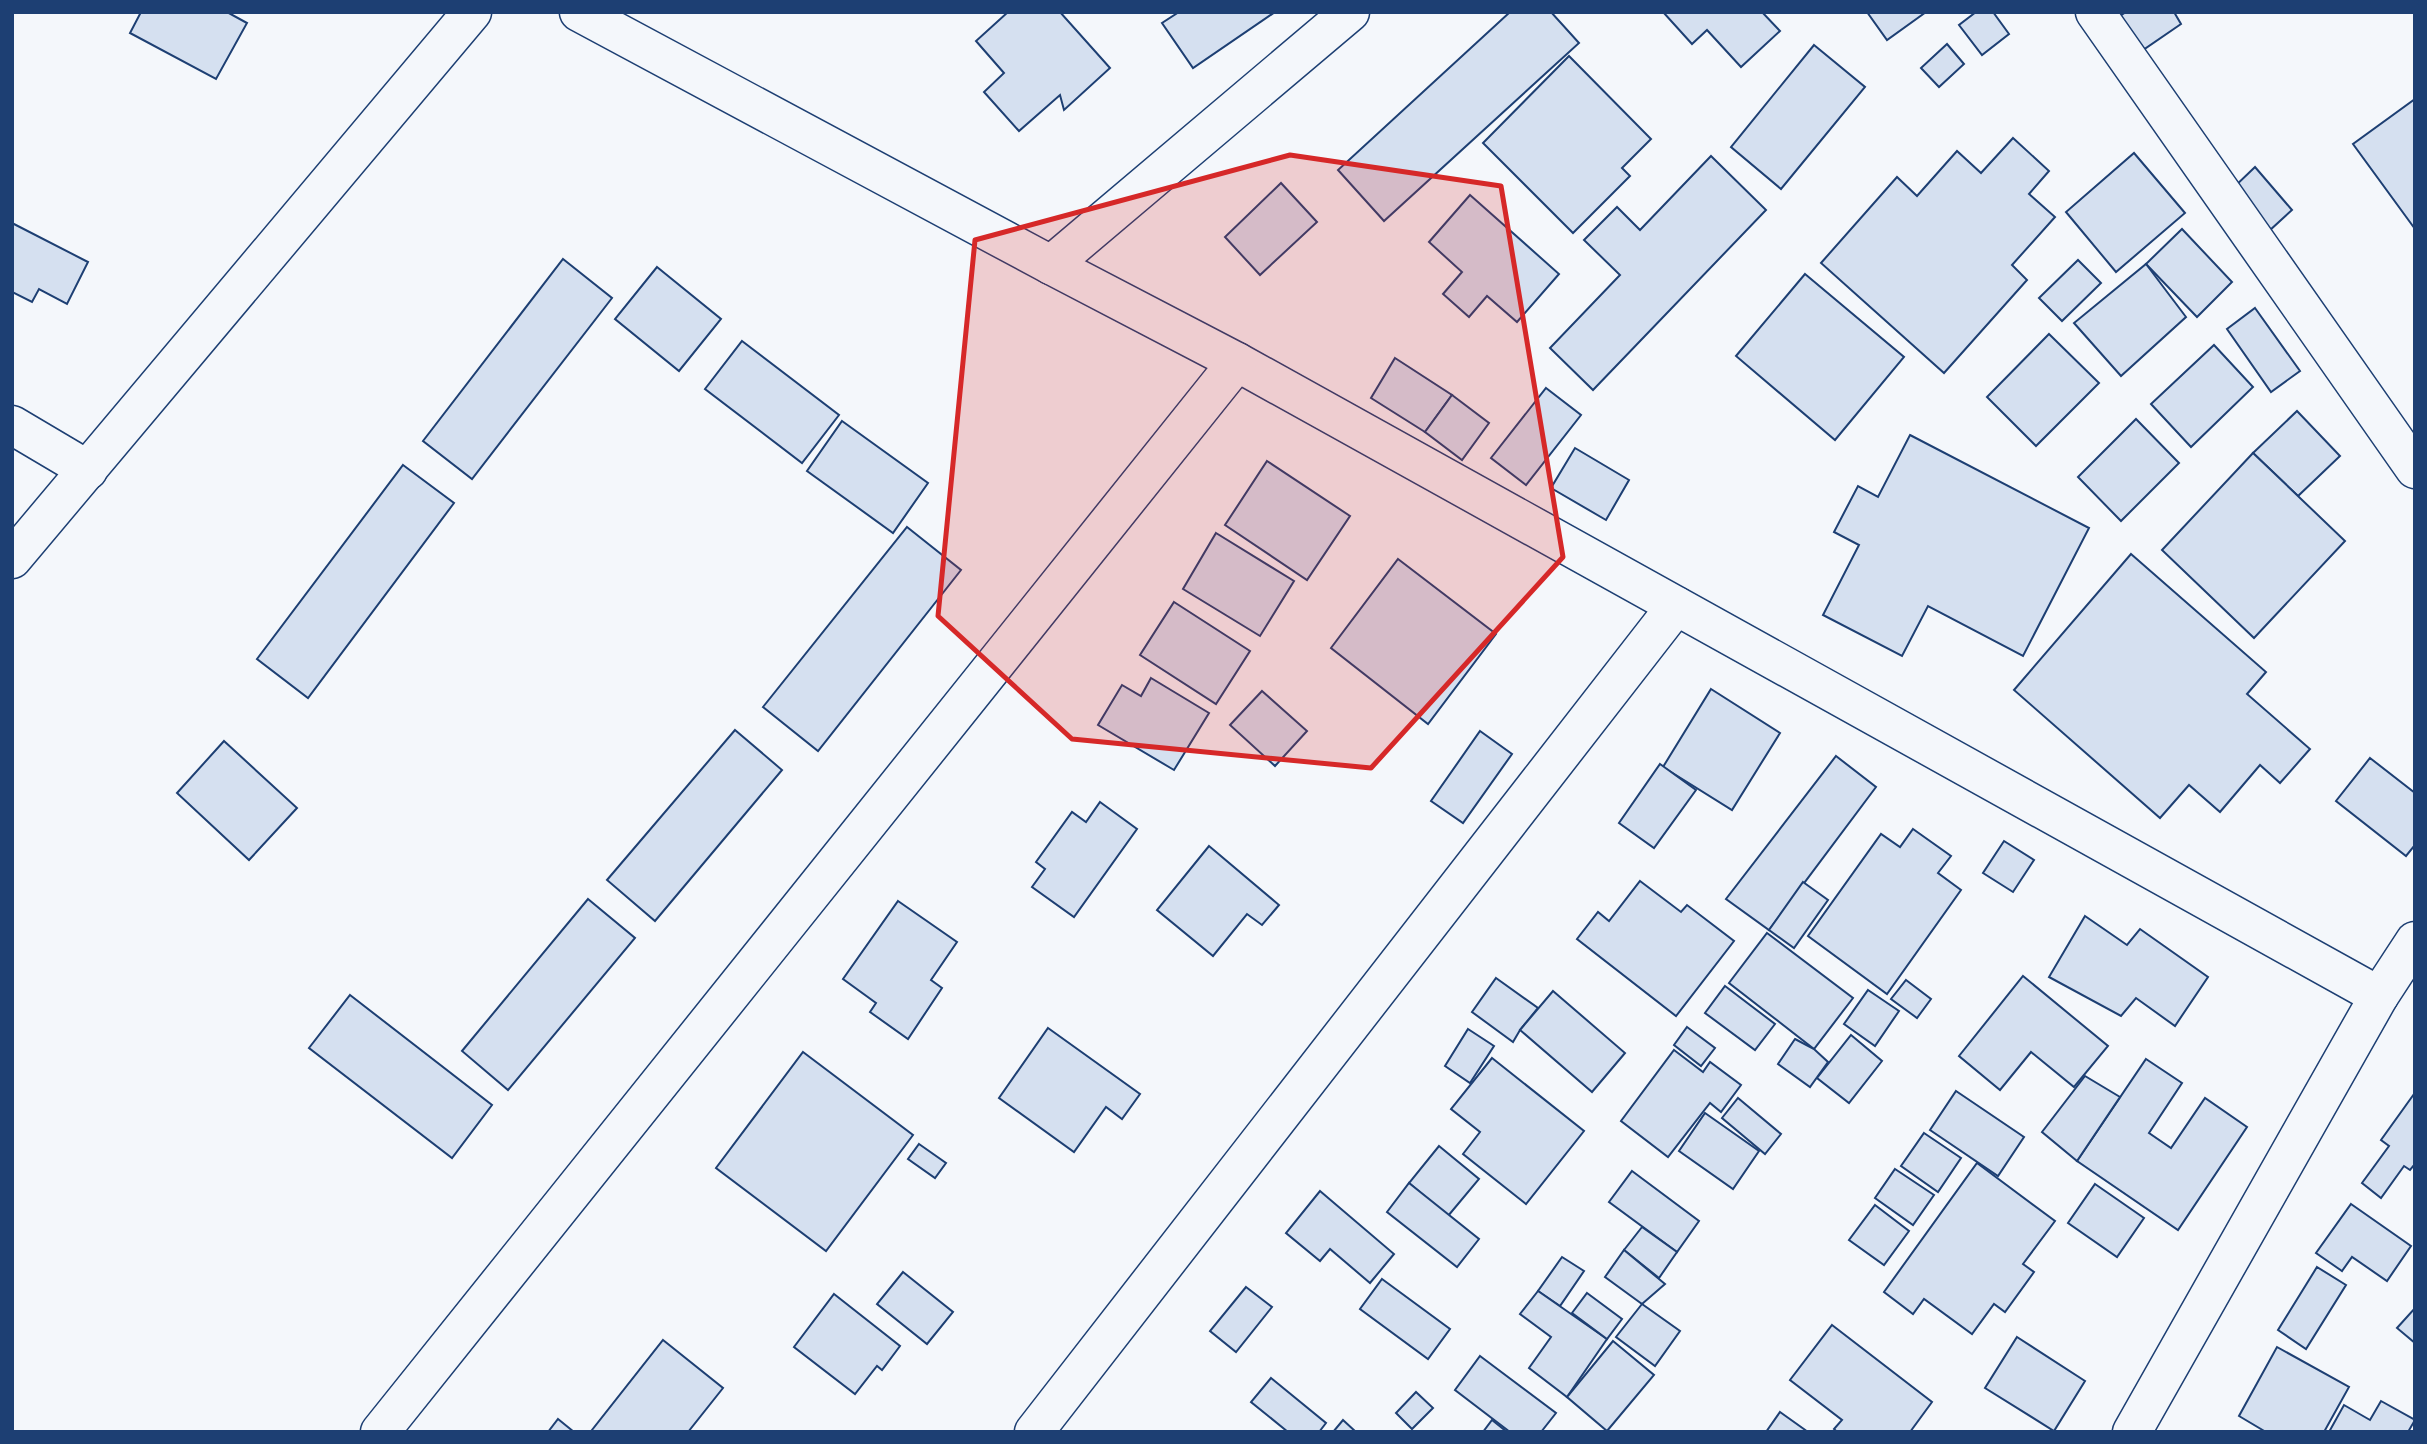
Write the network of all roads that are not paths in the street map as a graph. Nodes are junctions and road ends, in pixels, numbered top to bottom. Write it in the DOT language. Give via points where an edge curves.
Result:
graph roads {
  1 [pos="472,12"];
  2 [pos="579,12"];
  3 [pos="1350,12"];
  4 [pos="2095,12"];
  5 [pos="1051,265"];
  6 [pos="1237,362"];
  7 [pos="12,425"];
  8 [pos="2415,469"];
  9 [pos="88,470"];
  10 [pos="12,559"];
  11 [pos="1676,606"];
  12 [pos="2415,941"];
  13 [pos="2379,996"];
  14 [pos="380,1432"];
  15 [pos="1034,1432"];
  16 [pos="2132,1432"];
  1 -- 9 [label="street"];
  2 -- 5 [label="street"];
  3 -- 5 [label="street"];
  4 -- 8 [label="street"];
  5 -- 6 [label="street"];
  6 -- 11 [label="street"];
  6 -- 14 [label="street"];
  7 -- 9 [label="street"];
  9 -- 10 [label="street"];
  11 -- 13 [label="street"];
  11 -- 15 [label="street"];
  12 -- 13 [label="street"];
  13 -- 16 [label="street"];
}
